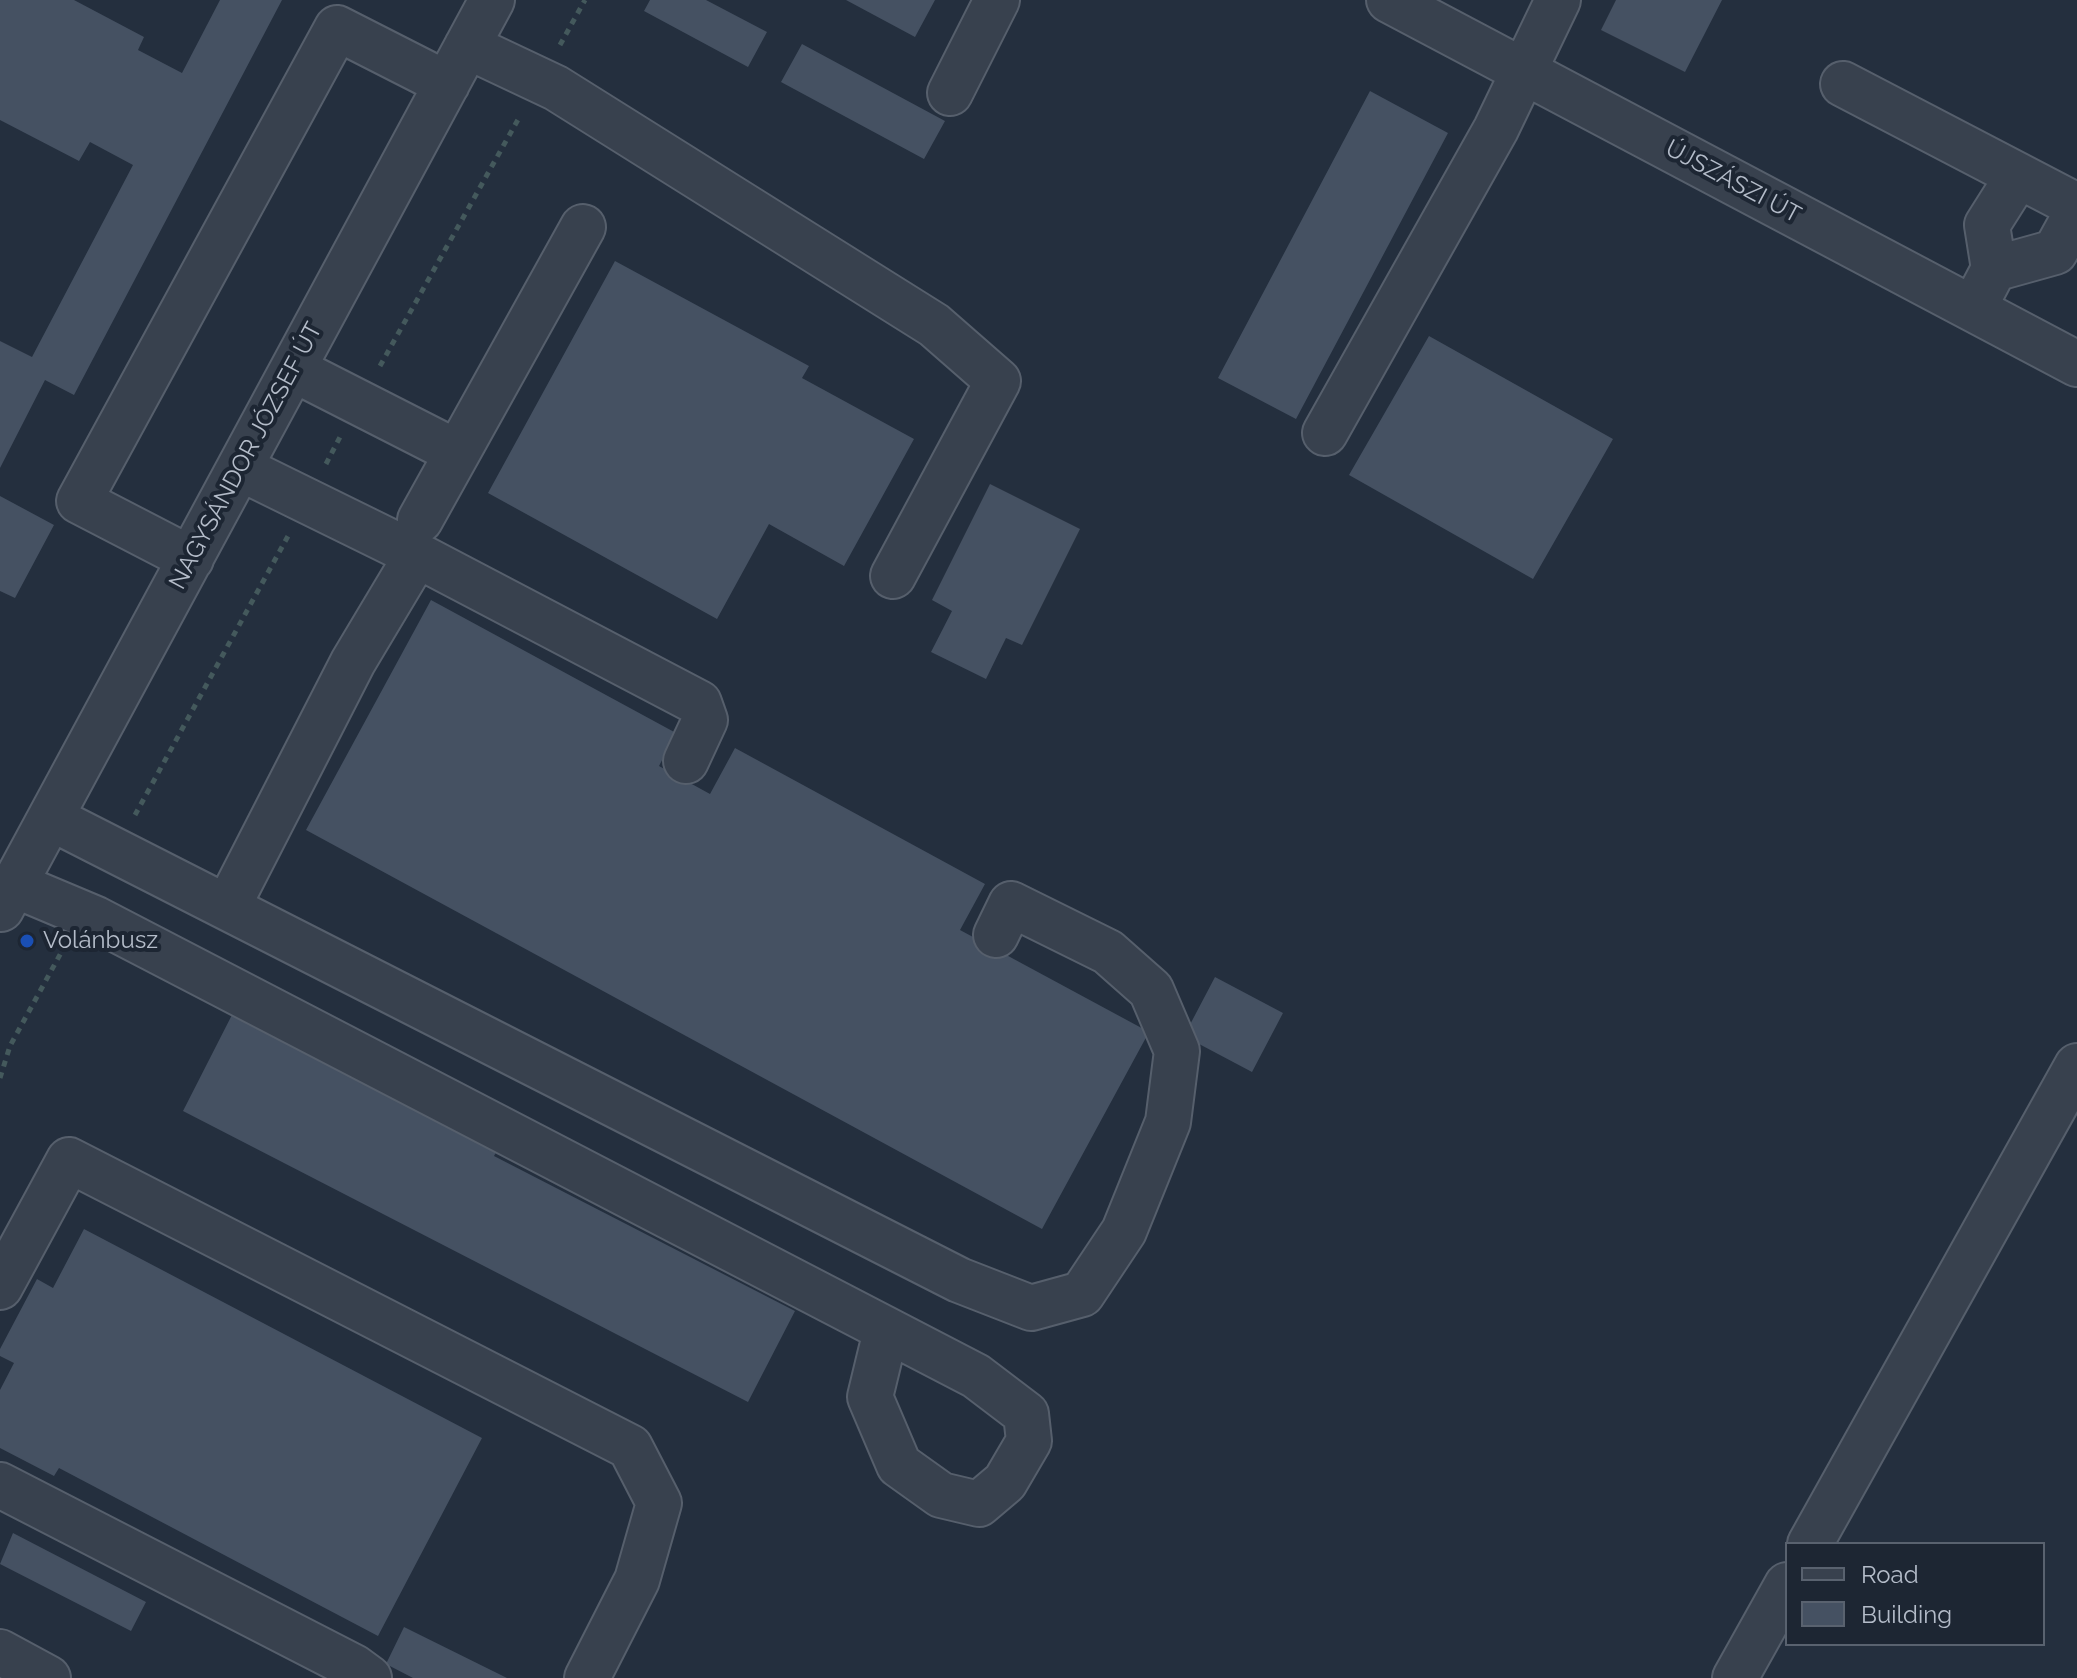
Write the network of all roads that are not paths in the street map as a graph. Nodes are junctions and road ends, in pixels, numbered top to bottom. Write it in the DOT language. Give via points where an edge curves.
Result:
graph roads {
  1 [pos="492,0"];
  2 [pos="997,0"];
  3 [pos="1558,0"];
  4 [pos="1406,4"];
  5 [pos="467,46"];
  6 [pos="1523,71"];
  7 [pos="447,84"];
  8 [pos="1843,84"];
  9 [pos="950,93"];
  10 [pos="2018,176"];
  11 [pos="2077,209"];
  12 [pos="583,227"];
  13 [pos="1994,269"];
  14 [pos="1973,309"];
  15 [pos="2077,364"];
  16 [pos="293,369"];
  17 [pos="1325,433"];
  18 [pos="456,452"];
  19 [pos="240,468"];
  20 [pos="418,538"];
  21 [pos="191,559"];
  22 [pos="893,576"];
  23 [pos="686,761"];
  24 [pos="51,818"];
  25 [pos="4,903"];
  26 [pos="228,906"];
  27 [pos="996,935"];
  28 [pos="2077,1066"];
  29 [pos="0,1287"];
  30 [pos="886,1331"];
  31 [pos="0,1485"];
  32 [pos="1811,1542"];
  33 [pos="1785,1589"];
  34 [pos="0,1652"];
  35 [pos="48,1678"];
  36 [pos="369,1678"];
  37 [pos="587,1678"];
  38 [pos="1735,1678"];
  1 -- 5 [label="street, NAGYSÁNDOR JÓZSEF ÚT"];
  2 -- 9 [label="street"];
  3 -- 6 [label="street"];
  4 -- 6 [label="street, ÚJSZÁSZI ÚT"];
  5 -- 7 [label="street, NAGYSÁNDOR JÓZSEF ÚT"];
  5 -- 22 [label="street" via="556,88 934,325 998,381"];
  6 -- 14 [label="street, ÚJSZÁSZI ÚT"];
  6 -- 17 [label="street" via="1496,129"];
  7 -- 16 [label="street, NAGYSÁNDOR JÓZSEF ÚT"];
  7 -- 21 [label="street" via="337,28 79,501"];
  8 -- 10 [label="street"];
  10 -- 11 [label="street"];
  10 -- 13 [label="street" via="1987,225"];
  11 -- 13 [label="street" via="2055,252"];
  12 -- 18 [label="street"];
  13 -- 14 [label="street"];
  14 -- 15 [label="street, ÚJSZÁSZI ÚT"];
  16 -- 18 [label="street"];
  16 -- 19 [label="street, NAGYSÁNDOR JÓZSEF ÚT"];
  18 -- 20 [label="street"];
  19 -- 20 [label="street"];
  19 -- 21 [label="street, NAGYSÁNDOR JÓZSEF ÚT"];
  20 -- 23 [label="street" via="699,703 705,720"];
  20 -- 26 [label="street"];
  21 -- 24 [label="street, NAGYSÁNDOR JÓZSEF ÚT"];
  24 -- 25 [label="street, NAGYSÁNDOR JÓZSEF ÚT"];
  24 -- 26 [label="street"];
  25 -- 30 [label="street" via="96,919"];
  26 -- 27 [label="street" via="959,1280 1031,1308 1082,1294 1124,1231 1168,1122 1177,1051 1151,990 1108,952 1011,904"];
  28 -- 32 [label="street"];
  29 -- 37 [label="street" via="69,1160 630,1447 659,1503 637,1580"];
  31 -- 36 [label="street"];
  33 -- 38 [label="street"];
  34 -- 35 [label="street"];
}
